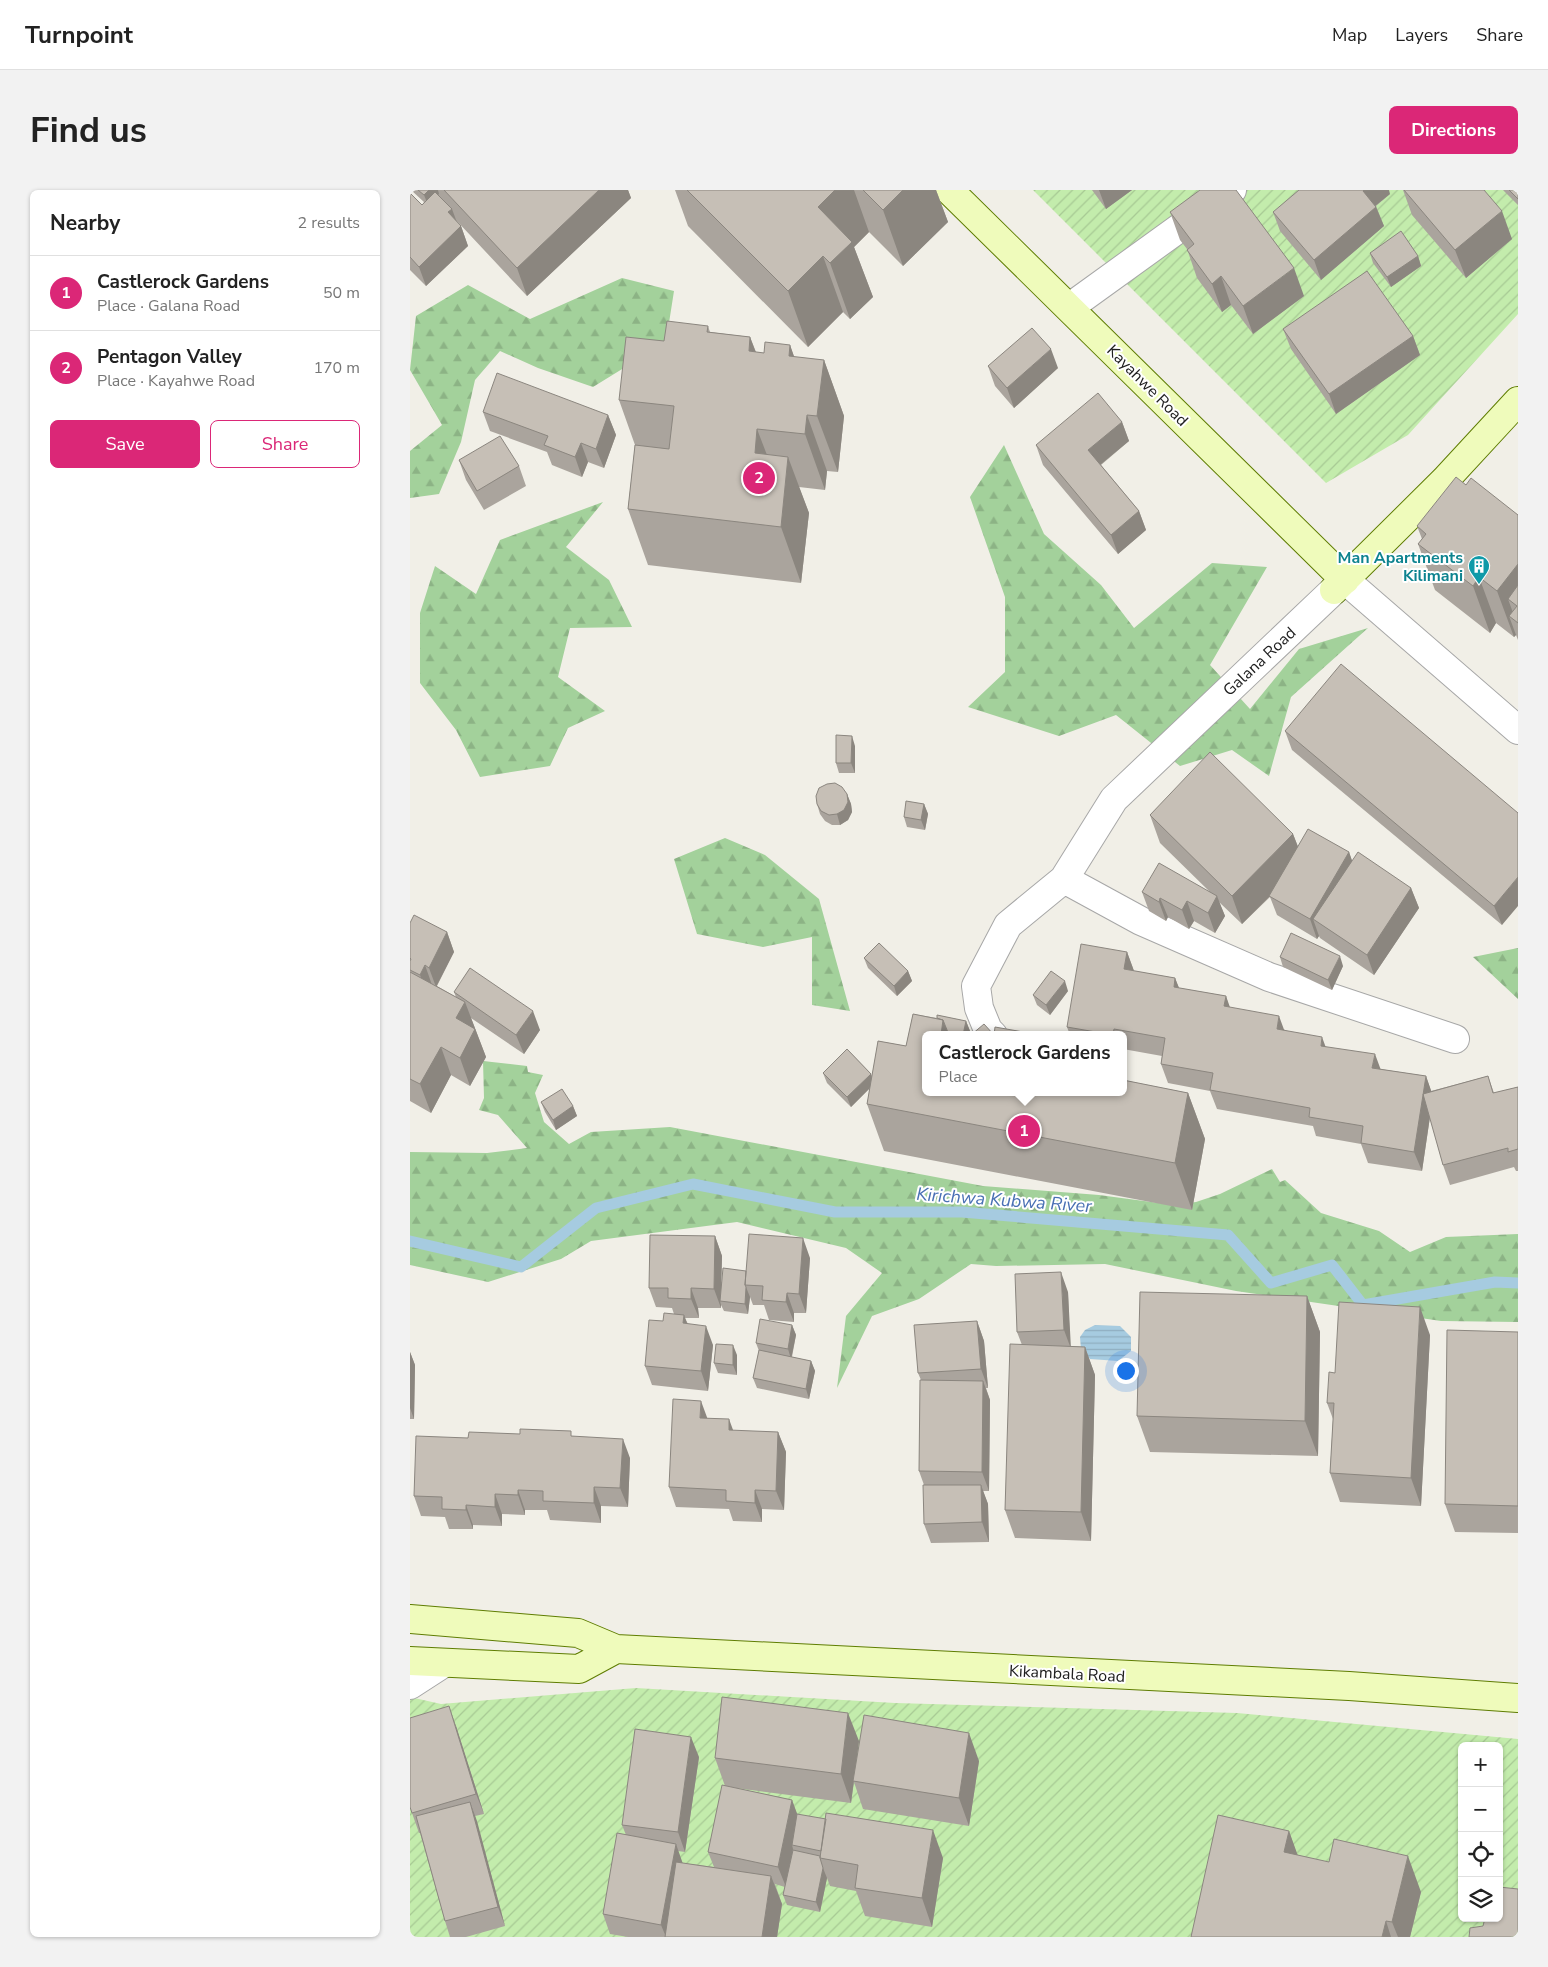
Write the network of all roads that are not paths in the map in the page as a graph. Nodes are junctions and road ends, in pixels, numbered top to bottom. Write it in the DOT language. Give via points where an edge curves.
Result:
graph roads {
  1 [pos="949,190"];
  2 [pos="1232,190"];
  3 [pos="1070,308"];
  4 [pos="1518,401"];
  5 [pos="1445,480"];
  6 [pos="1467,497"];
  7 [pos="1339,585"];
  8 [pos="1518,730"];
  9 [pos="1064,879"];
  10 [pos="989,1031"];
  11 [pos="1455,1039"];
  12 [pos="410,1620"];
  13 [pos="616,1649"];
  14 [pos="410,1661"];
  15 [pos="444,1663"];
  16 [pos="410,1685"];
  17 [pos="1518,1698"];
  1 -- 3 [label="main road, Kayahwe Road"];
  2 -- 3 [label="street"];
  3 -- 7 [label="main road, Kayahwe Road"];
  4 -- 5 [label="main road, Galana Road"];
  5 -- 6 [label="street"];
  5 -- 7 [label="main road, Galana Road"];
  7 -- 8 [label="street"];
  7 -- 9 [label="street, Galana Road" via="1114,799"];
  9 -- 10 [label="street, Galana Road" via="1008,925 976,986 979,1008"];
  9 -- 11 [label="street" via="1141,921 1269,977"];
  12 -- 13 [label="main road" via="578,1633"];
  13 -- 15 [label="main road" via="579,1669"];
  13 -- 17 [label="main road, Kikambala Road" via="1349,1686"];
  14 -- 15 [label="main road"];
  15 -- 16 [label="street"];
}
